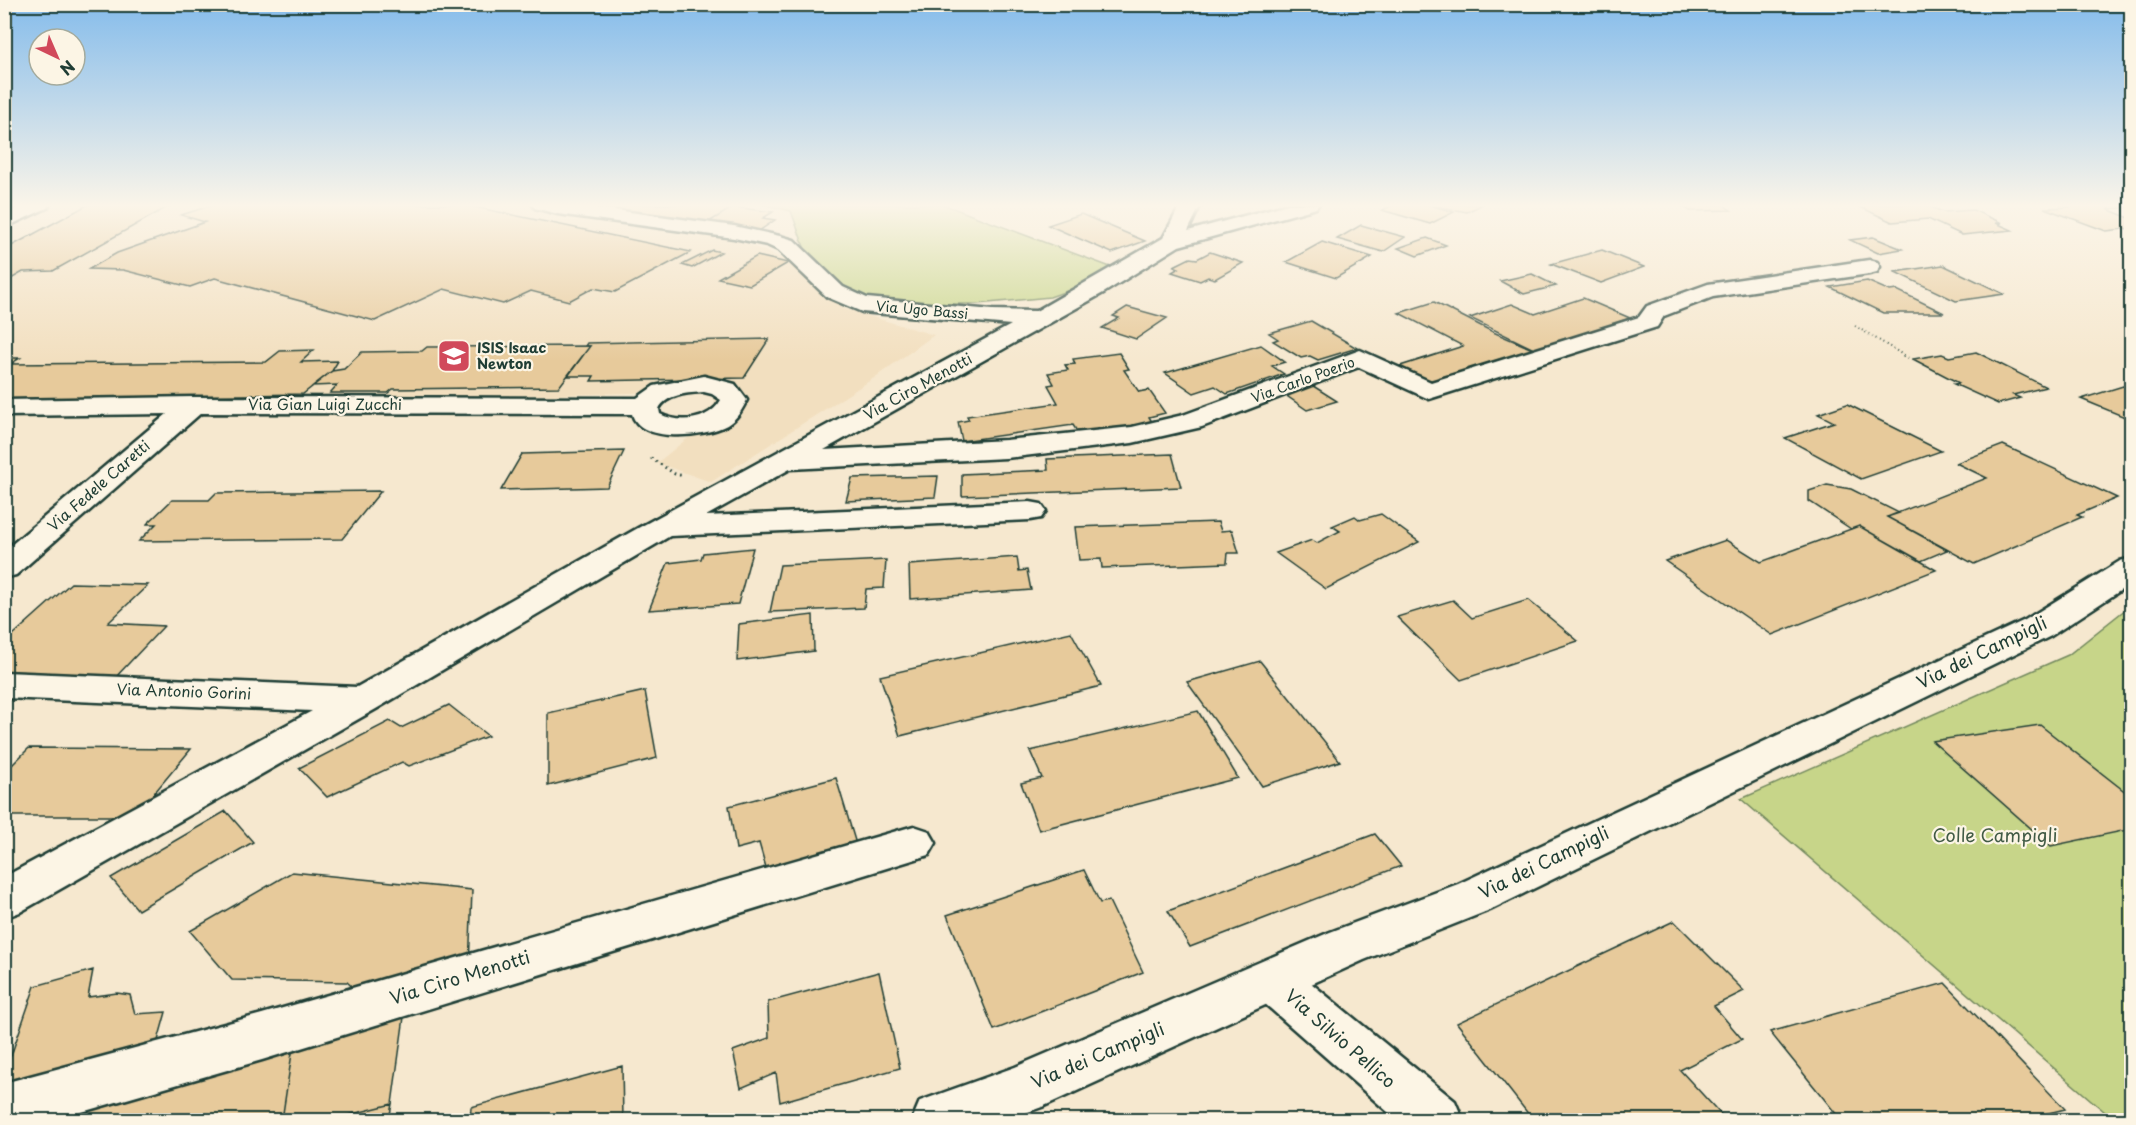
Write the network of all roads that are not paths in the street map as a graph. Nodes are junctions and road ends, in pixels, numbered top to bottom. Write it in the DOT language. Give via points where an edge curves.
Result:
graph roads {
  1 [pos="798,256"];
  2 [pos="1147,256"];
  3 [pos="1869,267"];
  4 [pos="1041,318"];
  5 [pos="195,405"];
  6 [pos="645,406"];
  7 [pos="4,408"];
  8 [pos="786,460"];
  9 [pos="1030,511"];
  10 [pos="661,528"];
  11 [pos="4,568"];
  12 [pos="2132,568"];
  13 [pos="4,685"];
  14 [pos="363,700"];
  15 [pos="914,843"];
  16 [pos="4,899"];
  17 [pos="1272,980"];
  18 [pos="4,1109"];
  19 [pos="939,1120"];
  20 [pos="1436,1120"];
  1 -- 4 [label="street, Via Ugo Bassi" via="835,292 862,305"];
  2 -- 4 [label="street, Via Ciro Menotti"];
  3 -- 8 [label="street, Via Carlo Poerio" via="1708,291 1655,311 1648,322 1429,391 1360,358 1192,421 1132,435 995,449"];
  4 -- 8 [label="street, Via Ciro Menotti"];
  5 -- 6 [label="street, Via Gian Luigi Zucchi"];
  5 -- 7 [label="street, Via Gian Luigi Zucchi"];
  5 -- 11 [label="street, Via Fedele Caretti"];
  8 -- 10 [label="street, Via Ciro Menotti"];
  9 -- 10 [label="street, Via Ciro Menotti"];
  10 -- 14 [label="street, Via Ciro Menotti"];
  12 -- 17 [label="street, Via dei Campigli" via="2038,628 1986,653 1474,897"];
  13 -- 14 [label="street, Via Antonio Gorini"];
  14 -- 16 [label="street, Via Ciro Menotti"];
  15 -- 18 [label="street, Via Ciro Menotti" via="262,1037"];
  17 -- 19 [label="street, Via dei Campigli" via="1023,1089"];
  17 -- 20 [label="street, Via Silvio Pellico"];
}
